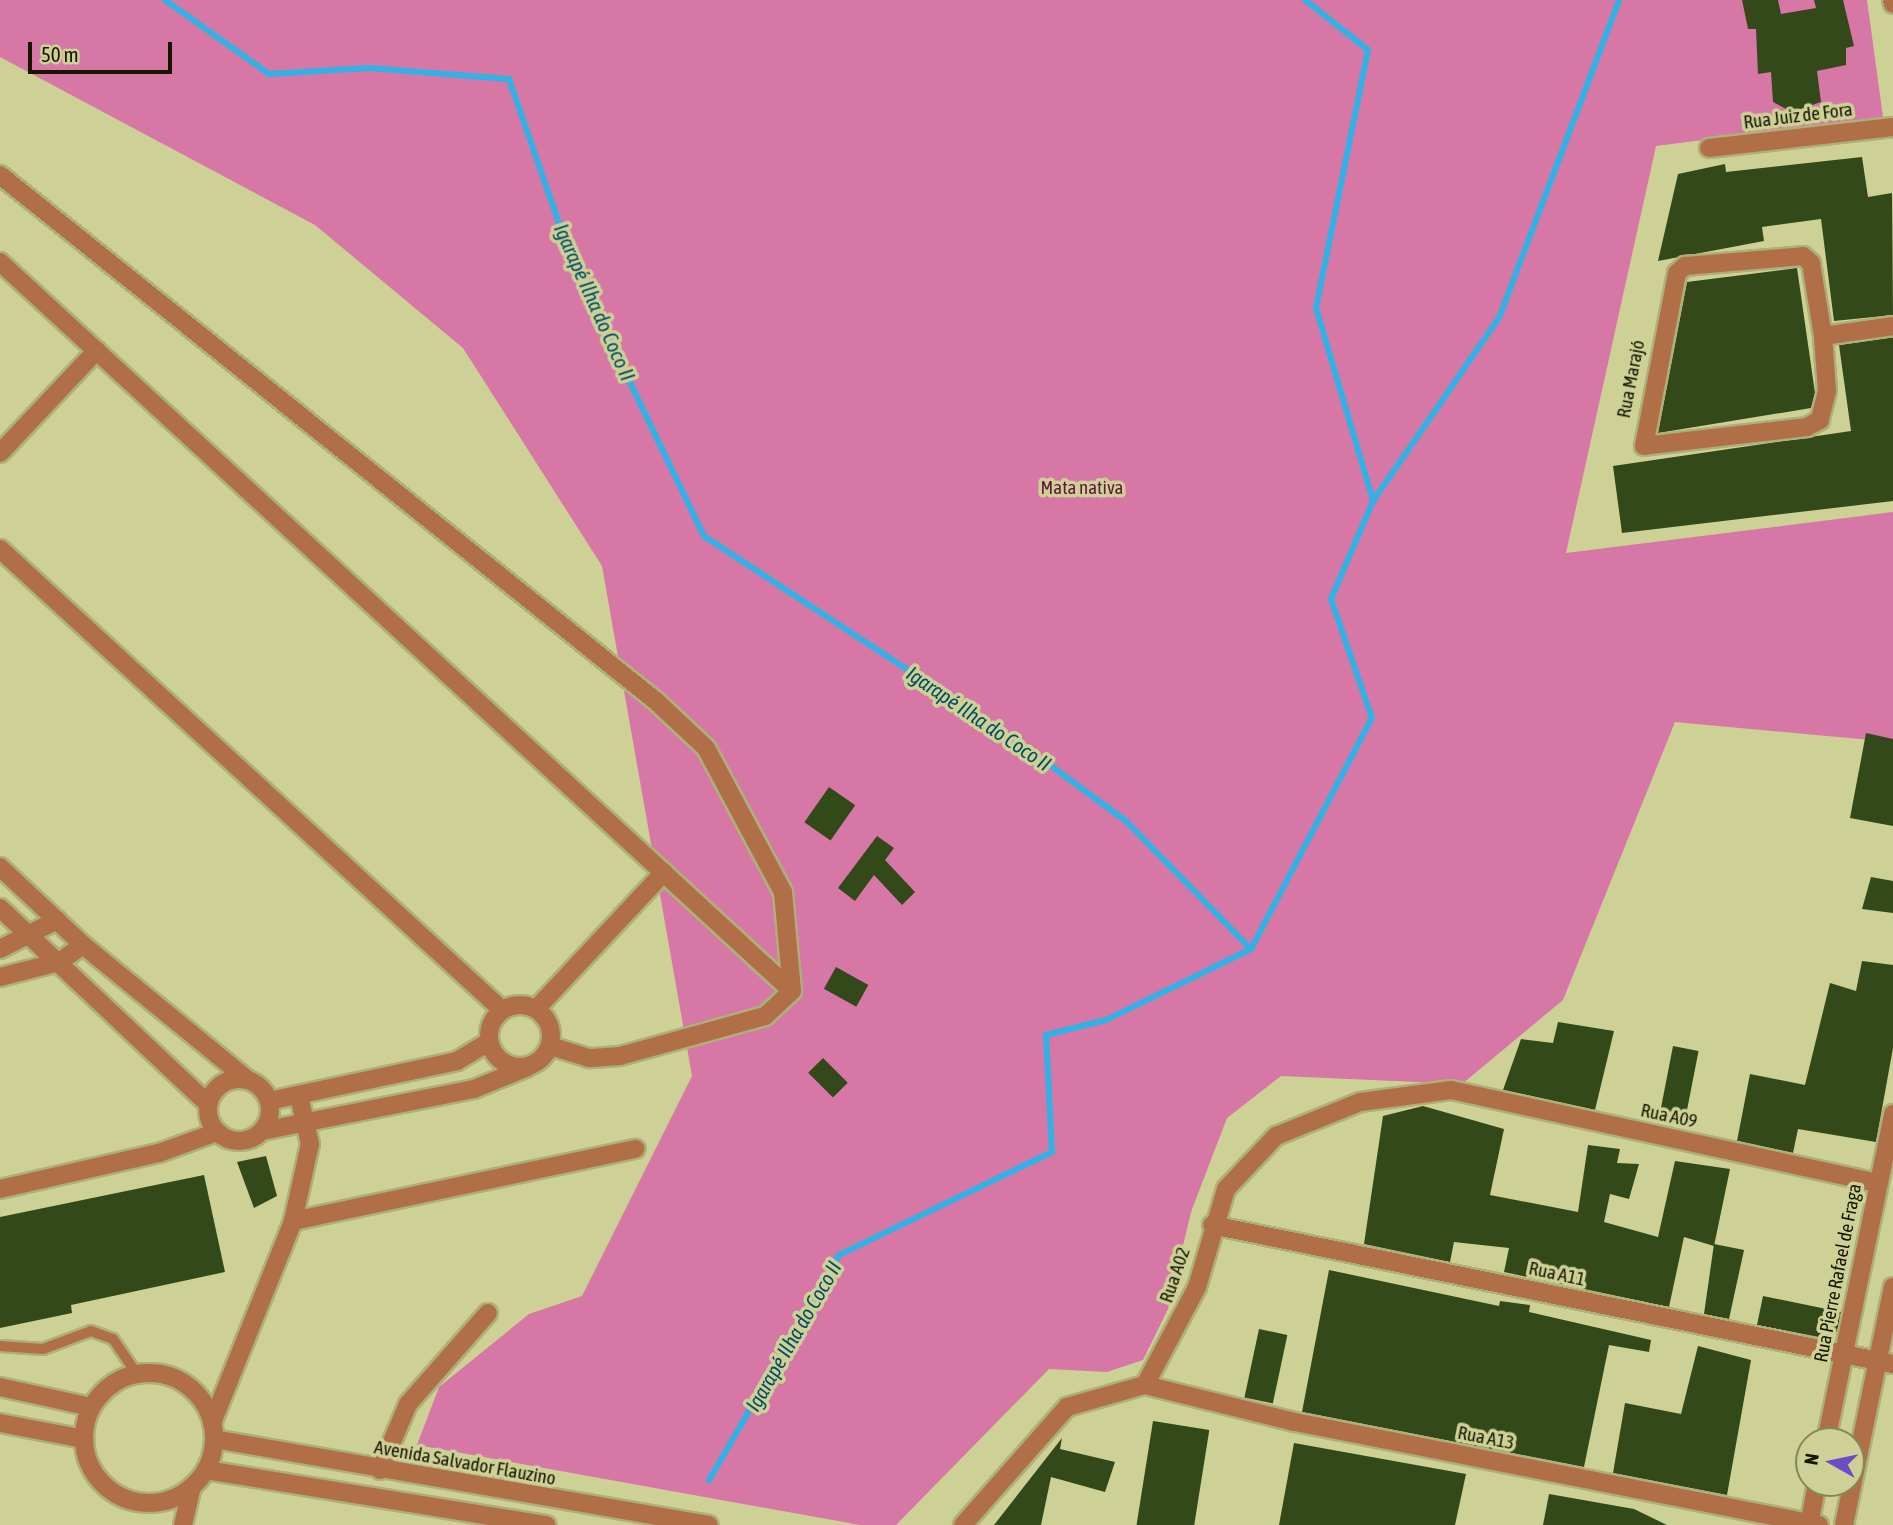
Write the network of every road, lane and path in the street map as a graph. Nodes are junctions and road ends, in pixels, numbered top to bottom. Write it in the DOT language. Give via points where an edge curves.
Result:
graph roads {
  1 [pos="1893,127"];
  2 [pos="1709,148"];
  3 [pos="0,175"];
  4 [pos="0,262"];
  5 [pos="1893,326"];
  6 [pos="1824,336"];
  7 [pos="97,350"];
  8 [pos="0,453"];
  9 [pos="0,549"];
  10 [pos="0,867"];
  11 [pos="664,872"];
  12 [pos="0,908"];
  13 [pos="57,920"];
  14 [pos="31,937"];
  15 [pos="83,944"];
  16 [pos="0,949"];
  17 [pos="59,962"];
  18 [pos="0,977"];
  19 [pos="792,990"];
  20 [pos="536,1009"];
  21 [pos="502,1010"];
  22 [pos="489,1042"];
  23 [pos="550,1046"];
  24 [pos="528,1067"];
  25 [pos="248,1080"];
  26 [pos="1451,1090"];
  27 [pos="299,1096"];
  28 [pos="269,1101"];
  29 [pos="208,1104"];
  30 [pos="1893,1114"];
  31 [pos="308,1125"];
  32 [pos="217,1132"];
  33 [pos="262,1132"];
  34 [pos="636,1149"];
  35 [pos="1878,1183"];
  36 [pos="0,1189"];
  37 [pos="293,1221"];
  38 [pos="1212,1225"];
  39 [pos="1893,1287"];
  40 [pos="488,1313"];
  41 [pos="0,1346"];
  42 [pos="1844,1354"];
  43 [pos="1886,1363"];
  44 [pos="137,1374"];
  45 [pos="1145,1385"];
  46 [pos="0,1387"];
  47 [pos="91,1407"];
  48 [pos="0,1423"];
  49 [pos="1829,1427"];
  50 [pos="213,1431"];
  51 [pos="84,1439"];
  52 [pos="206,1470"];
  53 [pos="380,1470"];
  54 [pos="192,1487"];
  55 [pos="1815,1497"];
  56 [pos="1812,1524"];
  57 [pos="183,1525"];
  58 [pos="547,1525"];
  59 [pos="709,1525"];
  60 [pos="963,1525"];
  61 [pos="1844,1525"];
  1 -- 2 [label="street, Rua Juiz de Fora"];
  3 -- 19 [label="street" via="657,702 706,748 783,892"];
  4 -- 7 [label="street"];
  5 -- 6 [label="street"];
  6 -- 6 [label="street, Rua Marajó" via="1811,263 1803,256 1685,266 1668,301 1644,446 1807,427 1820,420 1827,391"];
  7 -- 8 [label="street"];
  7 -- 11 [label="street"];
  9 -- 21 [label="street"];
  10 -- 13 [label="street"];
  11 -- 19 [label="street"];
  11 -- 20 [label="street"];
  12 -- 14 [label="street"];
  13 -- 14 [label="street"];
  13 -- 15 [label="street"];
  14 -- 16 [label="street"];
  14 -- 17 [label="street"];
  15 -- 17 [label="street"];
  15 -- 25 [label="street"];
  17 -- 18 [label="street"];
  17 -- 29 [label="street"];
  19 -- 23 [label="street" via="765,1016 620,1056 589,1058"];
  20 -- 21 [label="street"];
  20 -- 23 [label="street" via="550,1025"];
  21 -- 22 [label="street" via="491,1023"];
  22 -- 24 [label="street" via="507,1066"];
  22 -- 27 [label="street" via="457,1061"];
  23 -- 24 [label="street"];
  24 -- 31 [label="street" via="474,1089"];
  25 -- 28 [label="street"];
  25 -- 29 [label="street" via="219,1086"];
  26 -- 35 [label="street, Rua A09"];
  26 -- 38 [label="street, Rua A02" via="1391,1095 1297,1123 1245,1165"];
  27 -- 28 [label="street"];
  27 -- 31 [label="street"];
  28 -- 33 [label="street"];
  29 -- 32 [label="street"];
  30 -- 35 [label="street, Rua Pierre Rafael de Fraga"];
  31 -- 33 [label="street"];
  31 -- 37 [label="street"];
  32 -- 33 [label="street" via="240,1142"];
  32 -- 36 [label="street" via="159,1153"];
  34 -- 37 [label="street"];
  35 -- 42 [label="street, Rua Pierre Rafael de Fraga"];
  37 -- 50 [label="street"];
  38 -- 42 [label="street, Rua A11"];
  38 -- 45 [label="street, Rua A02" via="1197,1287"];
  39 -- 43 [label="street"];
  40 -- 53 [label="street" via="408,1404"];
  41 -- 44 [label="lane" via="43,1349 91,1331 113,1339"];
  42 -- 43 [label="street, Rua A11"];
  42 -- 49 [label="street, Rua Pierre Rafael de Fraga"];
  43 -- 61 [label="street"];
  44 -- 47 [label="street" via="111,1386"];
  44 -- 50 [label="street" via="176,1378 205,1404"];
  45 -- 56 [label="street, Rua A13" via="1282,1419"];
  45 -- 60 [label="street" via="1067,1407"];
  46 -- 47 [label="street"];
  47 -- 51 [label="street"];
  48 -- 51 [label="street"];
  50 -- 52 [label="street"];
  50 -- 53 [label="street, Avenida Salvador Flauzino"];
  51 -- 54 [label="street" via="95,1474 122,1498 159,1503"];
  52 -- 54 [label="street"];
  52 -- 58 [label="street"];
  53 -- 59 [label="street, Avenida Salvador Flauzino"];
  54 -- 57 [label="street"];
  55 -- 56 [label="street"];
}
